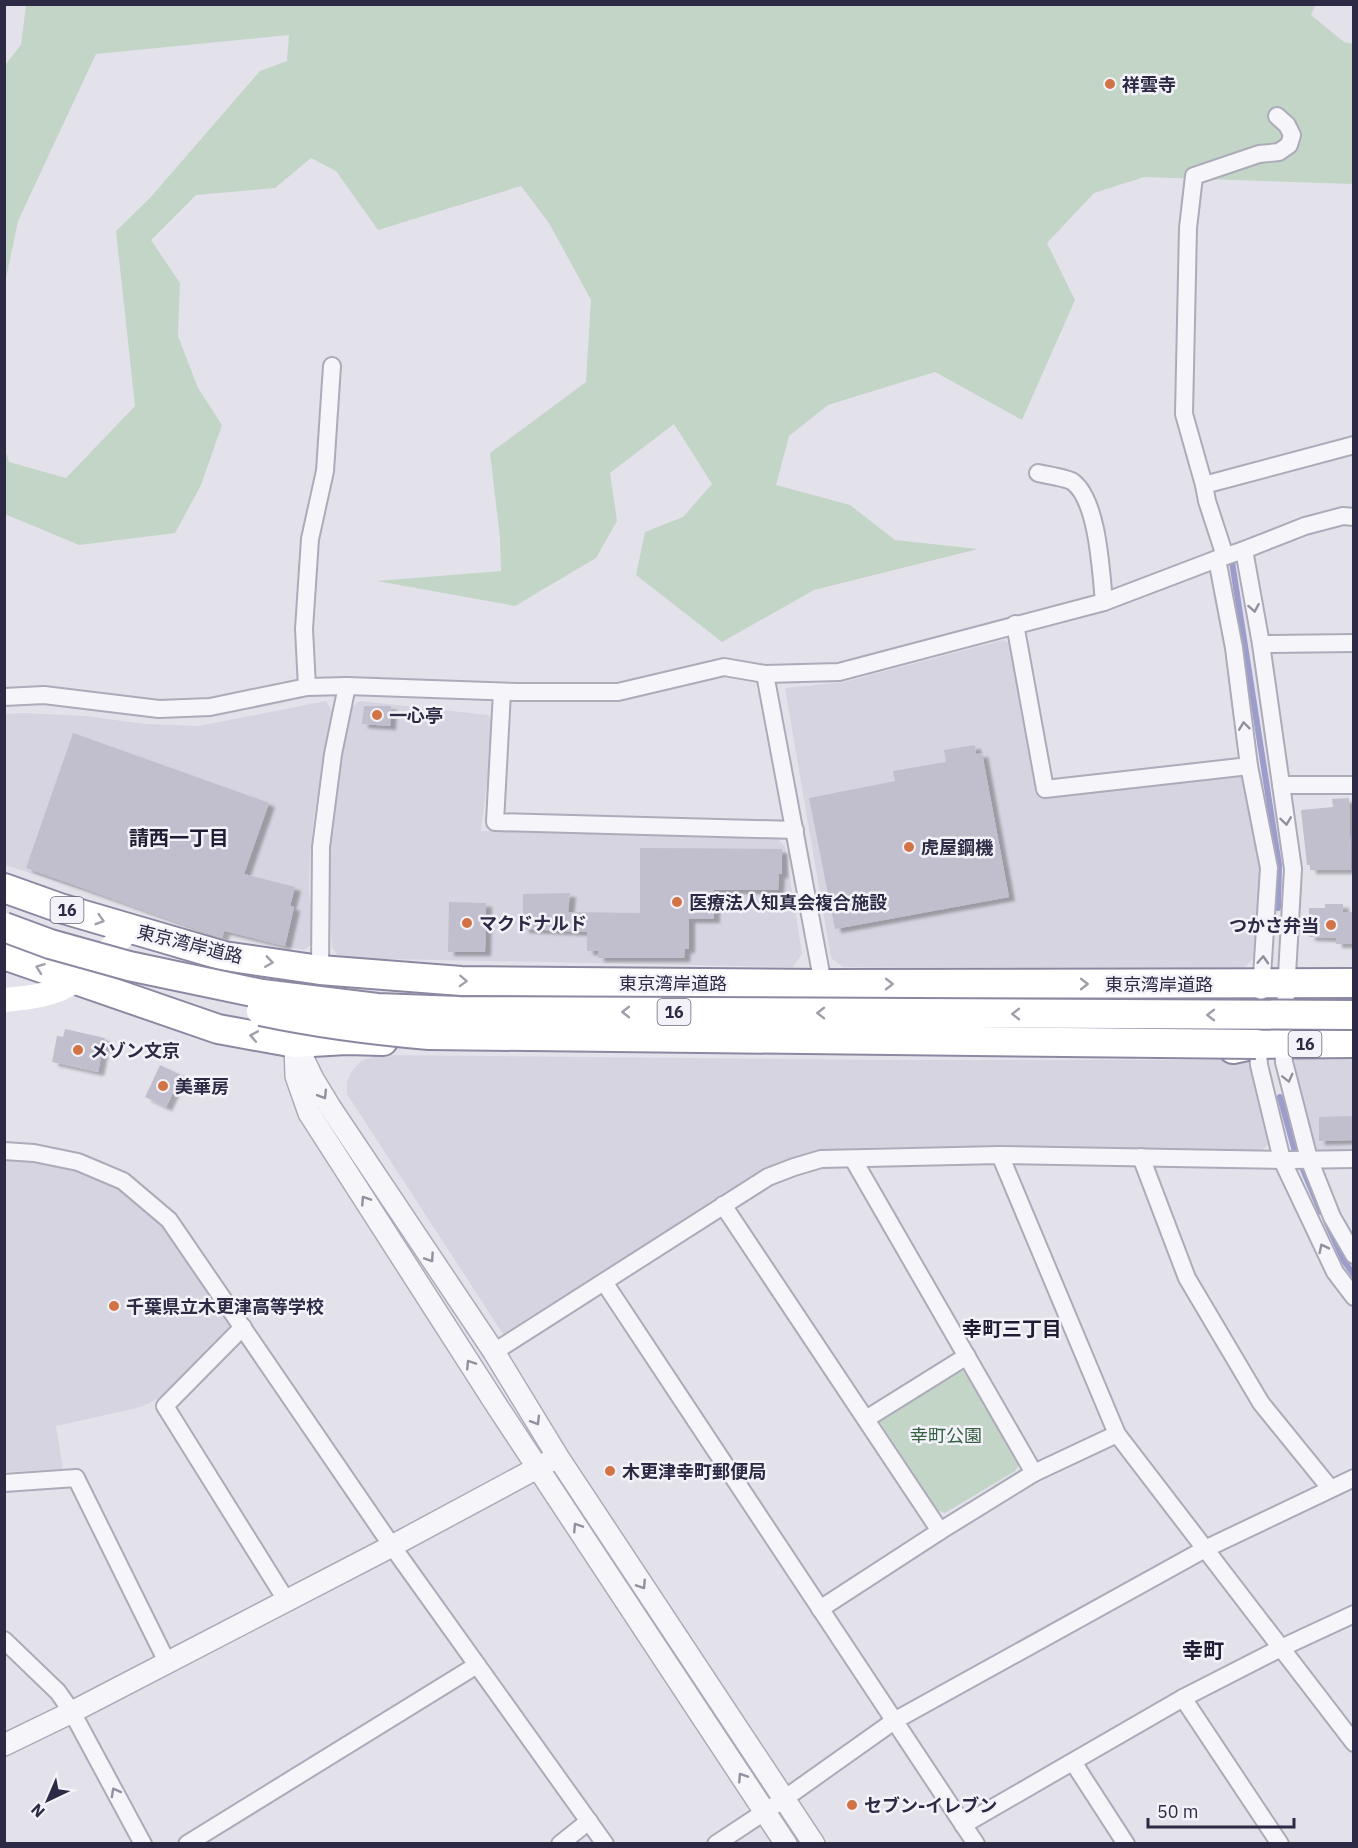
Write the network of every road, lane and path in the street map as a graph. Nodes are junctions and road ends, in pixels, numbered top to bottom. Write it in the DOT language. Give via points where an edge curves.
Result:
graph roads {
  1 [pos="1277,116"];
  2 [pos="332,366"];
  3 [pos="1353,445"];
  4 [pos="1038,473"];
  5 [pos="1204,485"];
  6 [pos="1353,517"];
  7 [pos="1244,550"];
  8 [pos="1221,557"];
  9 [pos="1104,602"];
  10 [pos="1016,624"];
  11 [pos="1353,643"];
  12 [pos="1261,644"];
  13 [pos="765,674"];
  14 [pos="347,686"];
  15 [pos="307,687"];
  16 [pos="502,692"];
  17 [pos="4,697"];
  18 [pos="1249,766"];
  19 [pos="1281,785"];
  20 [pos="1353,785"];
  21 [pos="795,830"];
  22 [pos="4,888"];
  23 [pos="4,927"];
  24 [pos="130,929"];
  25 [pos="4,956"];
  26 [pos="320,970"];
  27 [pos="75,981"];
  28 [pos="207,982"];
  29 [pos="1353,983"];
  30 [pos="823,984"];
  31 [pos="1274,984"];
  32 [pos="4,1000"];
  33 [pos="1353,1015"];
  34 [pos="295,1043"];
  35 [pos="1353,1043"];
  36 [pos="1270,1045"];
  37 [pos="4,1151"];
  38 [pos="1000,1155"];
  39 [pos="1141,1157"];
  40 [pos="1353,1158"];
  41 [pos="853,1159"];
  42 [pos="1296,1159"];
  43 [pos="723,1205"];
  44 [pos="1353,1255"];
  45 [pos="604,1282"];
  46 [pos="1353,1297"];
  47 [pos="243,1327"];
  48 [pos="494,1352"];
  49 [pos="967,1356"];
  50 [pos="866,1419"];
  51 [pos="1117,1434"];
  52 [pos="558,1457"];
  53 [pos="538,1468"];
  54 [pos="1034,1473"];
  55 [pos="1353,1478"];
  56 [pos="4,1483"];
  57 [pos="1330,1488"];
  58 [pos="940,1531"];
  59 [pos="392,1546"];
  60 [pos="1205,1549"];
  61 [pos="286,1600"];
  62 [pos="820,1609"];
  63 [pos="1353,1614"];
  64 [pos="4,1640"];
  65 [pos="1281,1648"];
  66 [pos="167,1662"];
  67 [pos="477,1665"];
  68 [pos="1183,1698"];
  69 [pos="72,1712"];
  70 [pos="894,1721"];
  71 [pos="1353,1743"];
  72 [pos="4,1745"];
  73 [pos="1073,1762"];
  74 [pos="784,1799"];
  75 [pos="765,1811"];
  76 [pos="589,1821"];
  77 [pos="963,1825"];
  78 [pos="143,1844"];
  79 [pos="187,1844"];
  80 [pos="560,1844"];
  81 [pos="605,1844"];
  82 [pos="716,1844"];
  83 [pos="786,1844"];
  84 [pos="814,1844"];
  85 [pos="976,1844"];
  86 [pos="1126,1844"];
  87 [pos="1280,1844"];
  1 -- 5 [label="street" via="1292,135 1279,152 1259,154 1194,176 1188,228 1185,414"];
  2 -- 15 [label="street" via="325,471 310,539 304,629"];
  3 -- 5 [label="street"];
  4 -- 9 [label="street" via="1073,482 1088,502 1098,541"];
  5 -- 8 [label="street"];
  6 -- 7 [label="street" via="1305,526"];
  7 -- 8 [label="street"];
  7 -- 12 [label="street, one-way"];
  8 -- 9 [label="street"];
  18 -- 8 [label="street, one-way"];
  9 -- 10 [label="street"];
  10 -- 13 [label="street" via="839,672"];
  10 -- 18 [label="street" via="1045,789"];
  11 -- 12 [label="street"];
  12 -- 19 [label="street"];
  13 -- 16 [label="street" via="724,667 618,692"];
  13 -- 21 [label="street"];
  14 -- 15 [label="street"];
  14 -- 16 [label="street"];
  14 -- 26 [label="street" via="321,847"];
  15 -- 17 [label="street" via="210,706 159,709 44,695"];
  16 -- 21 [label="street" via="495,822"];
  31 -- 18 [label="street, one-way" via="1269,868"];
  19 -- 20 [label="street"];
  19 -- 31 [label="street, one-way" via="1293,869"];
  21 -- 30 [label="street"];
  22 -- 24 [label="highway, 東京湾岸道路 / 16, one-way"];
  23 -- 28 [label="highway, 東京湾岸道路 / 16, bridge" via="129,966"];
  24 -- 26 [label="highway, 東京湾岸道路 / 16, one-way" via="224,956"];
  24 -- 27 [label="main road"];
  27 -- 25 [label="highway, 16, one-way"];
  26 -- 30 [label="highway, 東京湾岸道路 / 16, one-way" via="461,981"];
  26 -- 34 [label="street" via="302,1006"];
  27 -- 32 [label="main road" via="48,994"];
  34 -- 27 [label="highway, 16, one-way" via="218,1029"];
  33 -- 28 [label="highway, 東京湾岸道路 / 16, one-way, bridge" via="459,1011 376,1008 262,994"];
  28 -- 36 [label="highway, 16, bridge" via="259,1010 330,1024 429,1035"];
  29 -- 31 [label="highway, 東京湾岸道路 / 16"];
  30 -- 31 [label="highway, 東京湾岸道路 / 16, one-way"];
  31 -- 36 [label="street"];
  31 -- 36 [label="street"];
  34 -- 36 [label="highway, 16" via="346,1040 1231,1050"];
  34 -- 48 [label="street, one-way" via="336,1116"];
  53 -- 34 [label="street, one-way" via="309,1113 296,1076"];
  35 -- 36 [label="highway, 16"];
  36 -- 42 [label="street, one-way" via="1284,1062"];
  36 -- 42 [label="street" via="1259,1065"];
  37 -- 47 [label="street" via="78,1162 123,1181 169,1221"];
  38 -- 39 [label="street"];
  38 -- 41 [label="street"];
  38 -- 51 [label="street"];
  39 -- 42 [label="street"];
  39 -- 57 [label="street" via="1187,1278 1261,1403"];
  40 -- 42 [label="street"];
  41 -- 43 [label="street" via="821,1159 794,1167 768,1177"];
  41 -- 49 [label="street"];
  42 -- 44 [label="street"];
  46 -- 42 [label="street, one-way" via="1335,1272"];
  43 -- 45 [label="street"];
  43 -- 50 [label="street"];
  45 -- 48 [label="street"];
  45 -- 62 [label="street"];
  47 -- 59 [label="street"];
  47 -- 61 [label="street" via="165,1406"];
  48 -- 52 [label="street, one-way"];
  49 -- 50 [label="street"];
  49 -- 54 [label="street"];
  50 -- 58 [label="street"];
  51 -- 54 [label="street"];
  51 -- 60 [label="street"];
  52 -- 53 [label="street"];
  52 -- 74 [label="street, one-way"];
  53 -- 59 [label="street"];
  75 -- 53 [label="street, one-way"];
  54 -- 58 [label="street"];
  55 -- 57 [label="street"];
  56 -- 66 [label="street" via="76,1478"];
  57 -- 60 [label="street"];
  58 -- 62 [label="street"];
  59 -- 61 [label="street"];
  59 -- 67 [label="street"];
  60 -- 65 [label="street"];
  60 -- 70 [label="street"];
  61 -- 66 [label="street"];
  62 -- 70 [label="street"];
  63 -- 65 [label="street"];
  64 -- 69 [label="street" via="58,1692"];
  65 -- 68 [label="street"];
  65 -- 71 [label="street"];
  66 -- 69 [label="street"];
  67 -- 76 [label="street"];
  67 -- 79 [label="street"];
  68 -- 73 [label="street"];
  68 -- 87 [label="street"];
  69 -- 72 [label="street"];
  78 -- 69 [label="street, one-way"];
  70 -- 74 [label="street"];
  70 -- 77 [label="street"];
  73 -- 77 [label="street"];
  73 -- 86 [label="street"];
  74 -- 75 [label="street"];
  74 -- 84 [label="street"];
  75 -- 82 [label="street"];
  75 -- 83 [label="street"];
  76 -- 80 [label="street"];
  76 -- 81 [label="street"];
  77 -- 85 [label="street"];
}
